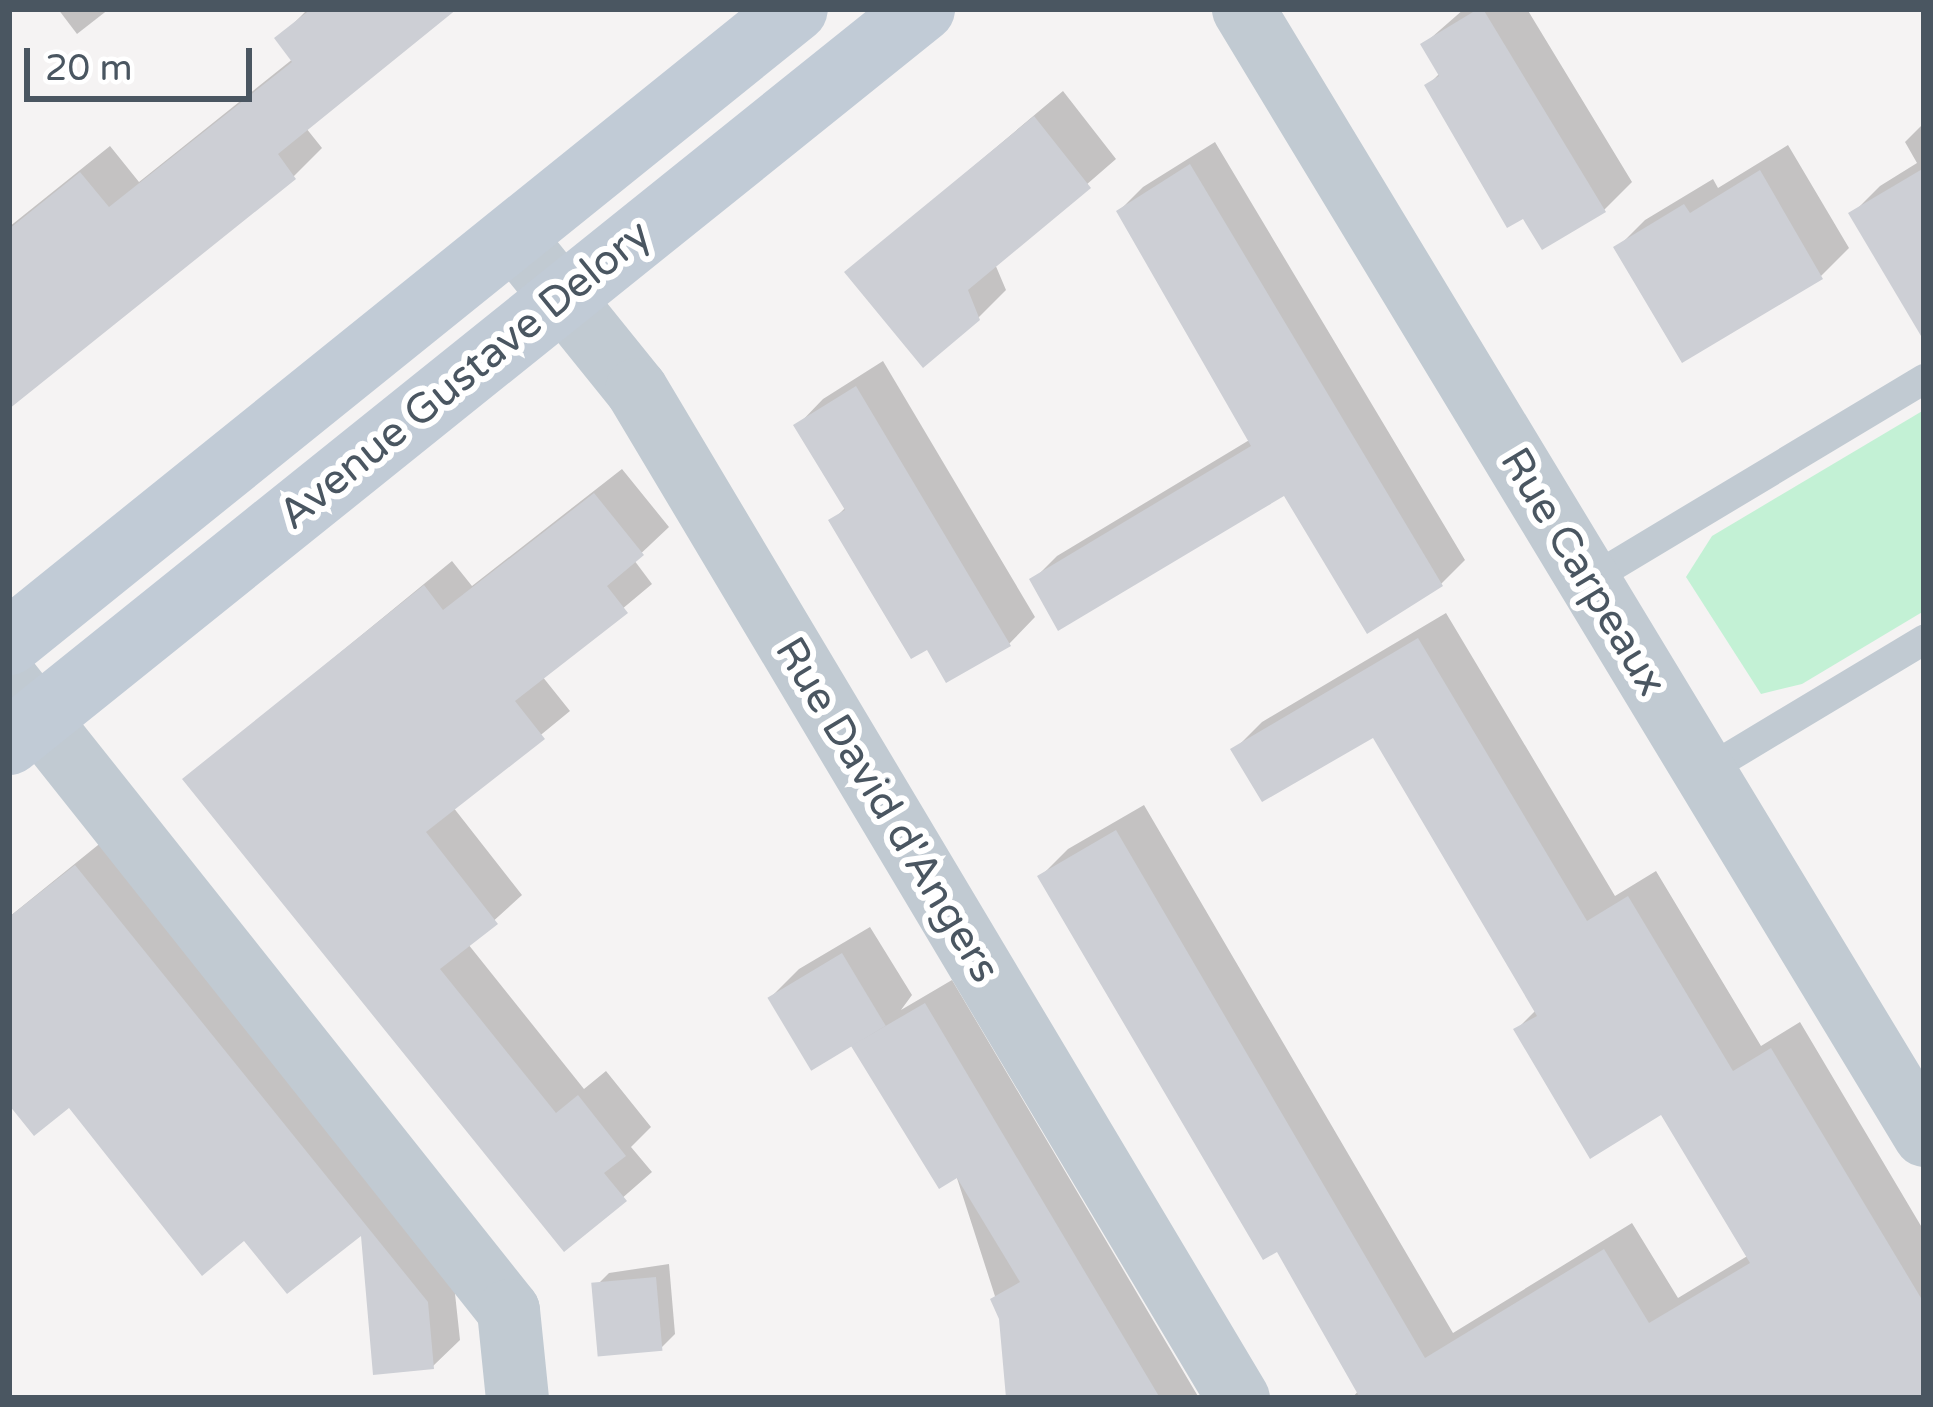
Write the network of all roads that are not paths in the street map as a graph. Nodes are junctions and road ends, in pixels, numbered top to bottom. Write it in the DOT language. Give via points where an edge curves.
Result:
graph roads {
  1 [pos="795,9"];
  2 [pos="922,9"];
  3 [pos="1243,9"];
  4 [pos="514,238"];
  5 [pos="562,297"];
  6 [pos="1924,379"];
  7 [pos="1588,580"];
  8 [pos="1924,640"];
  9 [pos="9,642"];
  10 [pos="19,714"];
  11 [pos="1704,772"];
  12 [pos="1924,1135"];
  13 [pos="517,1398"];
  14 [pos="1238,1398"];
  1 -- 4 [label="main road, Avenue Gustave Delory"];
  2 -- 5 [label="main road, Avenue Gustave Delory"];
  3 -- 7 [label="street, Rue Carpeaux"];
  4 -- 5 [label="street, Rue David d'Angers"];
  4 -- 9 [label="main road, Avenue Gustave Delory"];
  5 -- 10 [label="main road, Avenue Gustave Delory"];
  5 -- 14 [label="street, Rue David d'Angers" via="636,389"];
  6 -- 7 [label="lane"];
  7 -- 11 [label="street, Rue Carpeaux"];
  8 -- 11 [label="lane"];
  10 -- 13 [label="street" via="347,1103 508,1310"];
  11 -- 12 [label="street, Rue Carpeaux"];
}
